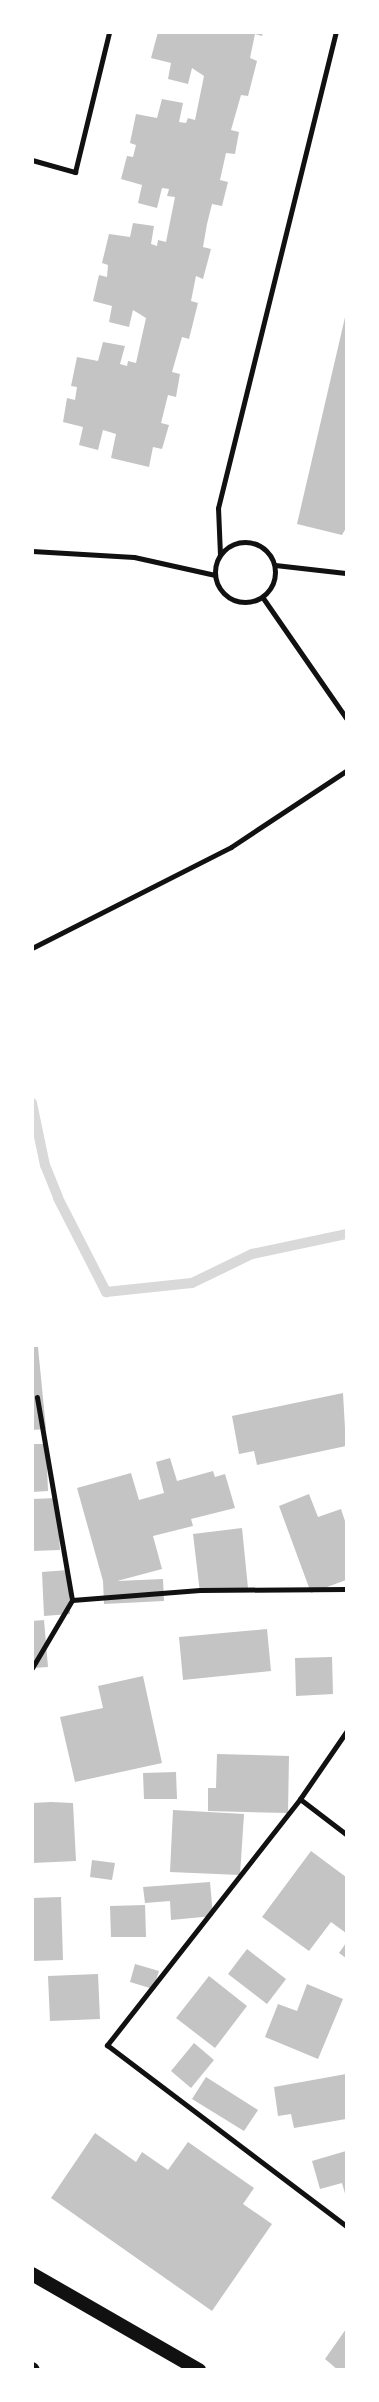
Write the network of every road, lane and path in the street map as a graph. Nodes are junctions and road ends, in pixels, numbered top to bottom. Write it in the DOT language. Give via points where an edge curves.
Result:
graph roads {
  1 [pos="109,32"];
  2 [pos="336,32"];
  3 [pos="32,160"];
  4 [pos="32,551"];
  5 [pos="220,555"];
  6 [pos="275,565"];
  7 [pos="346,573"];
  8 [pos="215,575"];
  9 [pos="263,598"];
  10 [pos="346,718"];
  11 [pos="346,771"];
  12 [pos="32,948"];
  13 [pos="37,1397"];
  14 [pos="346,1589"];
  15 [pos="72,1600"];
  16 [pos="32,1668"];
  17 [pos="346,1732"];
  18 [pos="300,1799"];
  19 [pos="346,1834"];
  20 [pos="346,2226"];
  21 [pos="32,2274"];
  22 [pos="199,2370"];
  1 -- 3 [label="street" via="75,172"];
  2 -- 5 [label="street" via="218,508"];
  4 -- 8 [label="street" via="134,557"];
  5 -- 6 [label="street" via="232,545 248,542 266,549"];
  5 -- 8 [label="street"];
  6 -- 7 [label="street"];
  6 -- 9 [label="street" via="274,583"];
  8 -- 9 [label="street" via="224,594 233,600 254,602"];
  9 -- 10 [label="street"];
  11 -- 12 [label="street" via="231,847"];
  13 -- 15 [label="street"];
  14 -- 15 [label="street" via="200,1590"];
  15 -- 16 [label="street"];
  17 -- 18 [label="street"];
  18 -- 19 [label="street"];
  18 -- 20 [label="street" via="107,2045"];
  21 -- 22 [label="highway" via="112,2317"];
}
